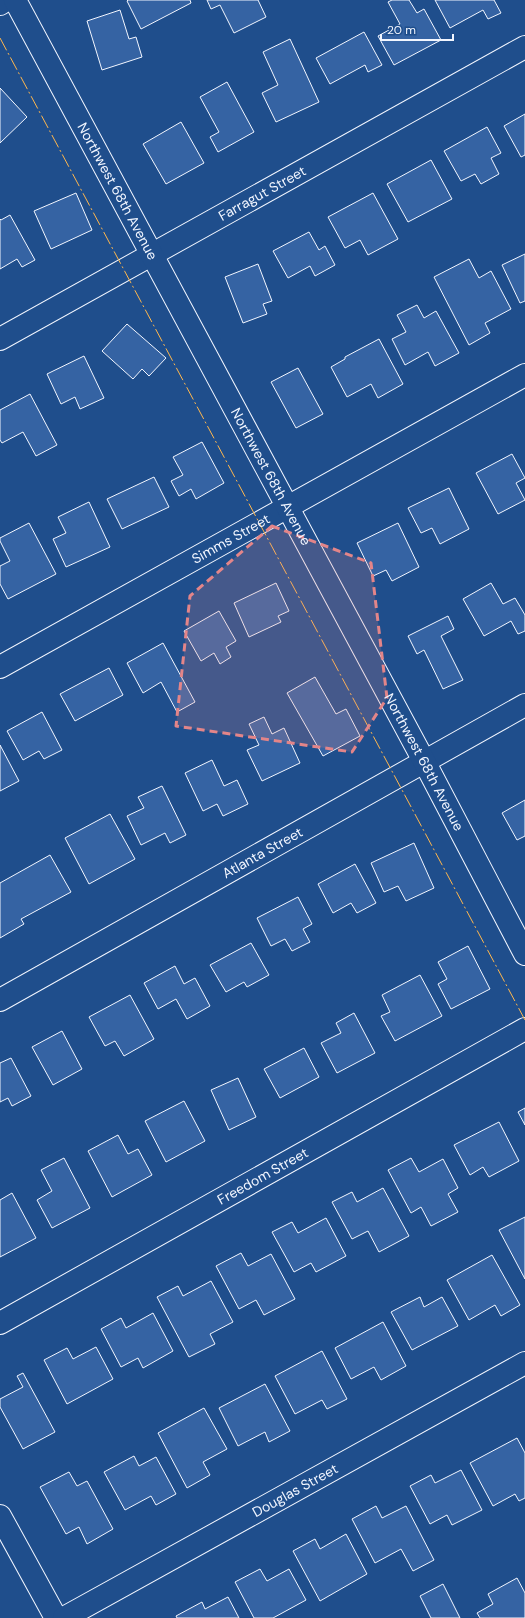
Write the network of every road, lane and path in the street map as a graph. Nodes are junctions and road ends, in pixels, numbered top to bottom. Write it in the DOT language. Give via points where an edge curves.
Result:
graph roads {
  1 [pos="6,0"];
  2 [pos="16,0"];
  3 [pos="0,4"];
  4 [pos="525,47"];
  5 [pos="153,255"];
  6 [pos="0,339"];
  7 [pos="525,375"];
  8 [pos="288,507"];
  9 [pos="0,667"];
  10 [pos="525,704"];
  11 [pos="424,761"];
  12 [pos="525,954"];
  13 [pos="0,1000"];
  14 [pos="525,1029"];
  15 [pos="0,1324"];
  16 [pos="525,1363"];
  17 [pos="0,1516"];
  18 [pos="56,1618"];
  19 [pos="64,1618"];
  1 -- 3 [label="street"];
  2 -- 5 [label="street, Northwest 68th Avenue"];
  4 -- 5 [label="street, Farragut Street"];
  5 -- 6 [label="street, Farragut Street"];
  5 -- 8 [label="street, Northwest 68th Avenue"];
  7 -- 8 [label="street, Simms Street"];
  8 -- 9 [label="street, Simms Street"];
  8 -- 11 [label="street, Northwest 68th Avenue"];
  10 -- 11 [label="street, Atlanta Street"];
  11 -- 12 [label="street, Northwest 68th Avenue"];
  11 -- 13 [label="street, Atlanta Street"];
  14 -- 15 [label="street, Freedom Street"];
  16 -- 19 [label="street, Douglas Street"];
  17 -- 18 [label="street"];
}
